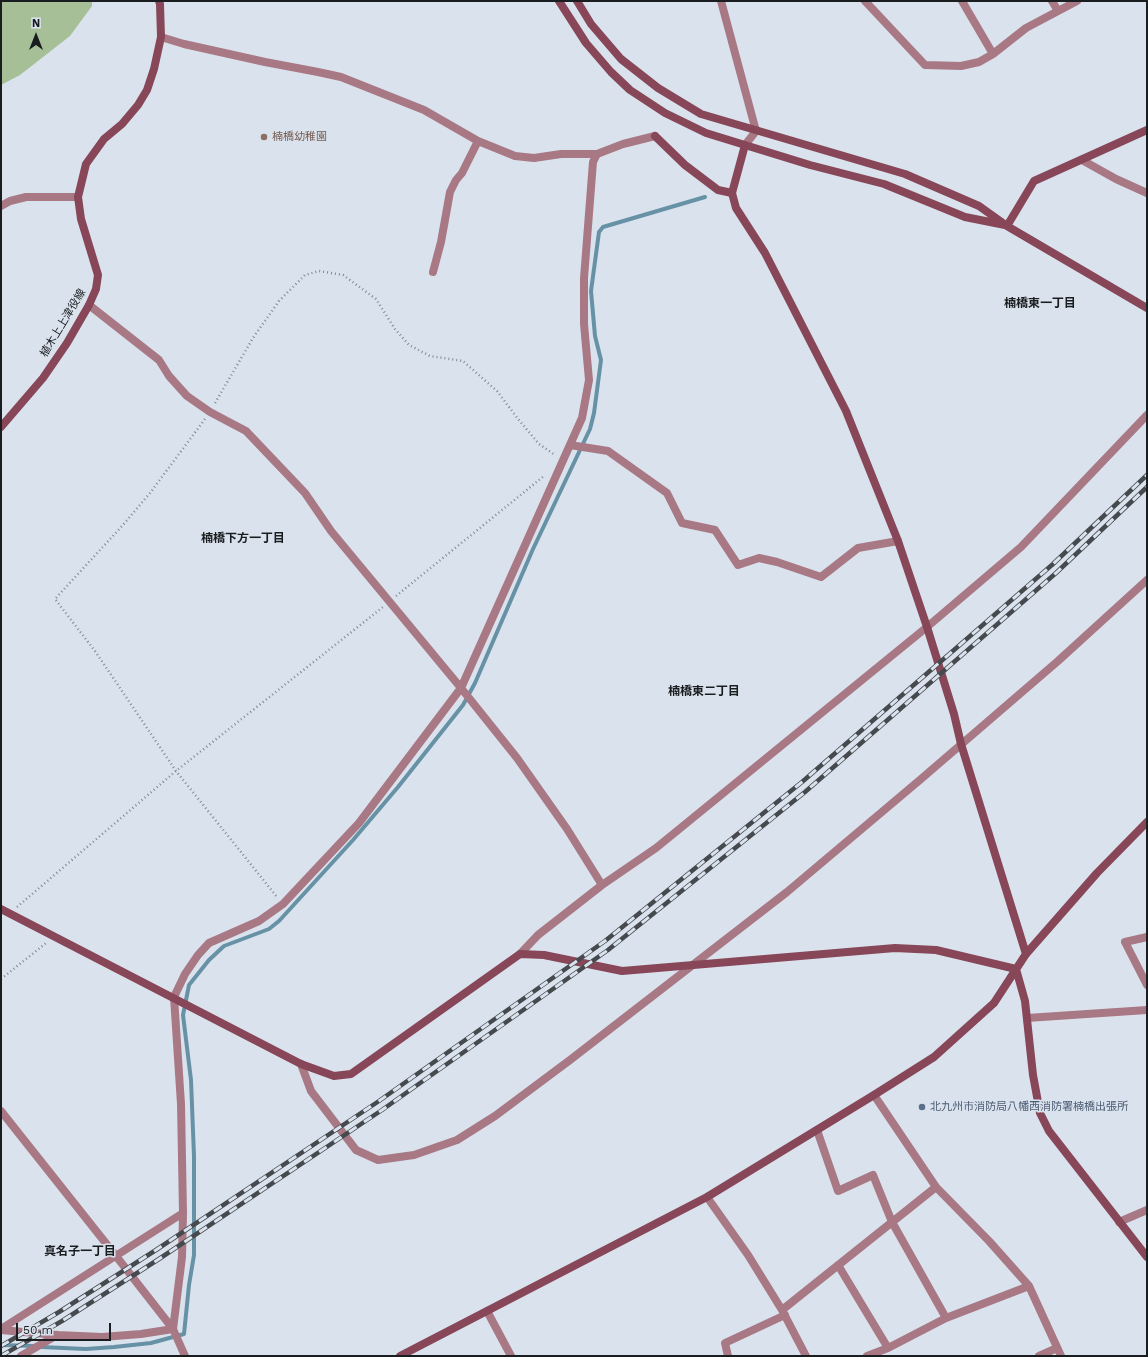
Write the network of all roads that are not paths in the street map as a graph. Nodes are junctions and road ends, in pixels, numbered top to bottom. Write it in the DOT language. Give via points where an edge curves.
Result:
graph roads {
  1 [pos="159,1"];
  2 [pos="560,1"];
  3 [pos="577,1"];
  4 [pos="721,1"];
  5 [pos="865,1"];
  6 [pos="962,1"];
  7 [pos="1052,1"];
  8 [pos="1077,1"];
  9 [pos="1058,11"];
  10 [pos="161,37"];
  11 [pos="993,54"];
  12 [pos="1147,130"];
  13 [pos="756,131"];
  14 [pos="478,141"];
  15 [pos="745,145"];
  16 [pos="598,154"];
  17 [pos="1082,160"];
  18 [pos="732,193"];
  19 [pos="1147,193"];
  20 [pos="78,197"];
  21 [pos="1,206"];
  22 [pos="1008,226"];
  23 [pos="433,272"];
  24 [pos="89,305"];
  25 [pos="1147,308"];
  26 [pos="1147,415"];
  27 [pos="1,427"];
  28 [pos="570,445"];
  29 [pos="898,541"];
  30 [pos="1147,580"];
  31 [pos="927,627"];
  32 [pos="461,688"];
  33 [pos="961,744"];
  34 [pos="1147,822"];
  35 [pos="602,886"];
  36 [pos="1,909"];
  37 [pos="1147,937"];
  38 [pos="520,954"];
  39 [pos="1026,954"];
  40 [pos="694,964"];
  41 [pos="1016,969"];
  42 [pos="1147,985"];
  43 [pos="174,998"];
  44 [pos="1147,1010"];
  45 [pos="1027,1018"];
  46 [pos="301,1064"];
  47 [pos="874,1095"];
  48 [pos="1,1111"];
  49 [pos="816,1130"];
  50 [pos="936,1187"];
  51 [pos="707,1197"];
  52 [pos="1147,1210"];
  53 [pos="183,1213"];
  54 [pos="892,1222"];
  55 [pos="1119,1222"];
  56 [pos="116,1256"];
  57 [pos="1147,1257"];
  58 [pos="838,1265"];
  59 [pos="1029,1286"];
  60 [pos="487,1311"];
  61 [pos="783,1313"];
  62 [pos="946,1318"];
  63 [pos="173,1329"];
  64 [pos="1,1330"];
  65 [pos="57,1335"];
  66 [pos="888,1348"];
  67 [pos="1057,1348"];
  68 [pos="21,1356"];
  69 [pos="185,1356"];
  70 [pos="400,1356"];
  71 [pos="511,1356"];
  72 [pos="728,1356"];
  73 [pos="806,1356"];
  74 [pos="868,1356"];
  75 [pos="1039,1356"];
  76 [pos="1061,1356"];
  1 -- 10 [label="street, 植木上上津役線"];
  2 -- 15 [label="street" via="586,43 630,90 665,114 706,133"];
  3 -- 13 [label="street" via="591,24 621,59 658,88 701,114"];
  4 -- 13 [label="street"];
  5 -- 11 [label="street" via="925,64 961,66 979,62"];
  6 -- 11 [label="street"];
  7 -- 9 [label="street"];
  8 -- 9 [label="street"];
  9 -- 11 [label="street" via="1026,28"];
  10 -- 14 [label="street" via="341,78 424,110"];
  10 -- 20 [label="street, 植木上上津役線" via="147,90 138,105 122,124 104,139 86,164"];
  12 -- 17 [label="street"];
  13 -- 15 [label="street"];
  13 -- 22 [label="street" via="905,174 979,206"];
  14 -- 16 [label="street" via="515,156 534,158 561,154"];
  14 -- 23 [label="street" via="450,192"];
  15 -- 18 [label="street"];
  15 -- 22 [label="street" via="884,184 965,217"];
  16 -- 18 [label="street" via="623,144 655,136 685,165 718,190"];
  16 -- 28 [label="street" via="593,162 584,278 584,324 589,380 582,418"];
  17 -- 19 [label="street"];
  17 -- 22 [label="street" via="1034,181"];
  18 -- 29 [label="street" via="736,208 765,253 846,410"];
  20 -- 21 [label="street" via="26,197"];
  20 -- 24 [label="street, 植木上上津役線" via="81,219 98,275 96,289"];
  22 -- 25 [label="street"];
  24 -- 27 [label="street, 植木上上津役線" via="67,343 42,378"];
  24 -- 32 [label="street" via="159,360 187,396 210,412 246,431 261,445 305,493 331,531"];
  26 -- 31 [label="street" via="1021,547"];
  28 -- 29 [label="street" via="608,451 667,493 682,523 715,530 738,565 759,558 821,577 858,548"];
  28 -- 32 [label="street"];
  29 -- 31 [label="street"];
  30 -- 33 [label="street"];
  31 -- 33 [label="street"];
  31 -- 35 [label="street" via="656,848"];
  32 -- 35 [label="street" via="517,758 567,829"];
  32 -- 43 [label="street" via="359,823 283,904 259,921 209,944 185,974"];
  33 -- 39 [label="street"];
  33 -- 40 [label="street" via="787,892"];
  34 -- 39 [label="street" via="1097,873"];
  35 -- 38 [label="street" via="538,935"];
  36 -- 43 [label="street"];
  37 -- 42 [label="street" via="1125,942"];
  38 -- 40 [label="street" via="544,955 622,971"];
  38 -- 46 [label="street" via="351,1074 334,1076"];
  39 -- 41 [label="street"];
  40 -- 41 [label="street" via="895,948 936,950"];
  40 -- 46 [label="street" via="495,1116 457,1140 414,1155 378,1160 356,1150 311,1091"];
  41 -- 45 [label="street"];
  41 -- 47 [label="street" via="994,1003 934,1057"];
  43 -- 46 [label="street"];
  43 -- 53 [label="street" via="181,1104"];
  44 -- 45 [label="street"];
  45 -- 55 [label="street" via="1040,1113 1049,1131"];
  47 -- 49 [label="street"];
  47 -- 50 [label="street"];
  48 -- 56 [label="street"];
  49 -- 51 [label="street"];
  49 -- 54 [label="street" via="838,1191 873,1175"];
  50 -- 54 [label="street"];
  50 -- 59 [label="street"];
  51 -- 60 [label="street"];
  51 -- 61 [label="street" via="748,1255"];
  52 -- 55 [label="street"];
  53 -- 56 [label="street"];
  53 -- 63 [label="street" via="182,1257"];
  54 -- 58 [label="street"];
  54 -- 62 [label="street"];
  55 -- 57 [label="street"];
  56 -- 63 [label="street"];
  56 -- 64 [label="street"];
  58 -- 61 [label="street"];
  58 -- 66 [label="street"];
  59 -- 62 [label="street"];
  59 -- 67 [label="street"];
  60 -- 70 [label="street"];
  60 -- 71 [label="street"];
  61 -- 72 [label="street" via="725,1343"];
  61 -- 73 [label="street"];
  62 -- 66 [label="street"];
  63 -- 65 [label="street" via="102,1337"];
  63 -- 69 [label="street"];
  64 -- 65 [label="street"];
  65 -- 68 [label="street"];
  66 -- 74 [label="street"];
  67 -- 75 [label="street"];
  67 -- 76 [label="street"];
}
